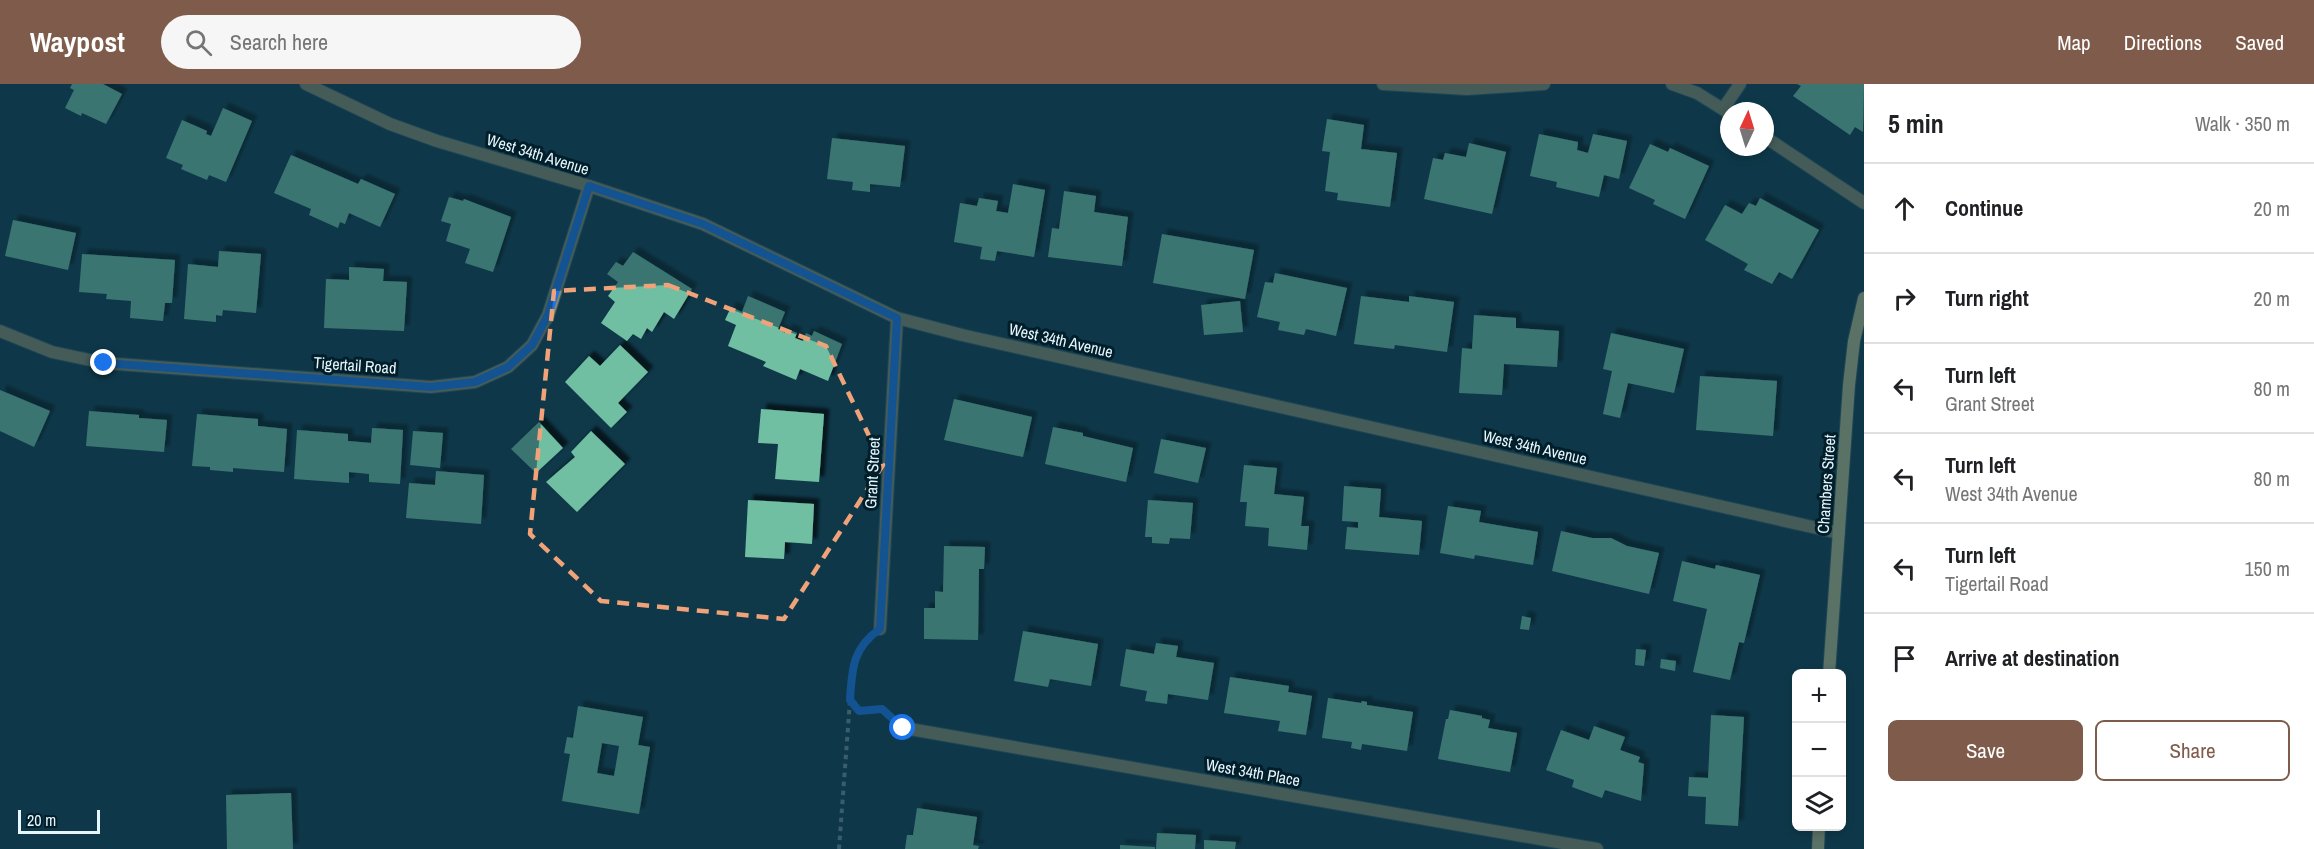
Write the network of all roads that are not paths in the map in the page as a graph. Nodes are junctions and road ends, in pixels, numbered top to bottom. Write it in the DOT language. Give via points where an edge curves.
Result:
graph roads {
  1 [pos="306,84"];
  2 [pos="1383,84"];
  3 [pos="1544,84"];
  4 [pos="1672,84"];
  5 [pos="1740,84"];
  6 [pos="1731,102"];
  7 [pos="1720,107"];
  8 [pos="1774,142"];
  9 [pos="589,186"];
  10 [pos="1864,203"];
  11 [pos="1864,298"];
  12 [pos="897,318"];
  13 [pos="0,331"];
  14 [pos="1839,533"];
  15 [pos="880,629"];
  16 [pos="1830,669"];
  17 [pos="903,728"];
  18 [pos="1819,831"];
  19 [pos="1597,849"];
  20 [pos="1818,849"];
  1 -- 9 [label="street, West 34th Avenue" via="428,138"];
  2 -- 3 [label="street" via="1467,89"];
  4 -- 7 [label="street" via="1698,93"];
  5 -- 6 [label="street"];
  8 -- 10 [label="street"];
  9 -- 12 [label="street, West 34th Avenue" via="703,224"];
  9 -- 13 [label="street, Tigertail Road" via="548,315 532,345 508,367 475,382 431,387 104,363 52,351"];
  11 -- 14 [label="street, Chambers Street" via="1849,385"];
  12 -- 14 [label="street, West 34th Avenue"];
  12 -- 15 [label="street, Grant Street"];
  14 -- 16 [label="street, Chambers Street"];
  17 -- 19 [label="street, West 34th Place"];
  18 -- 20 [label="street"];
}
